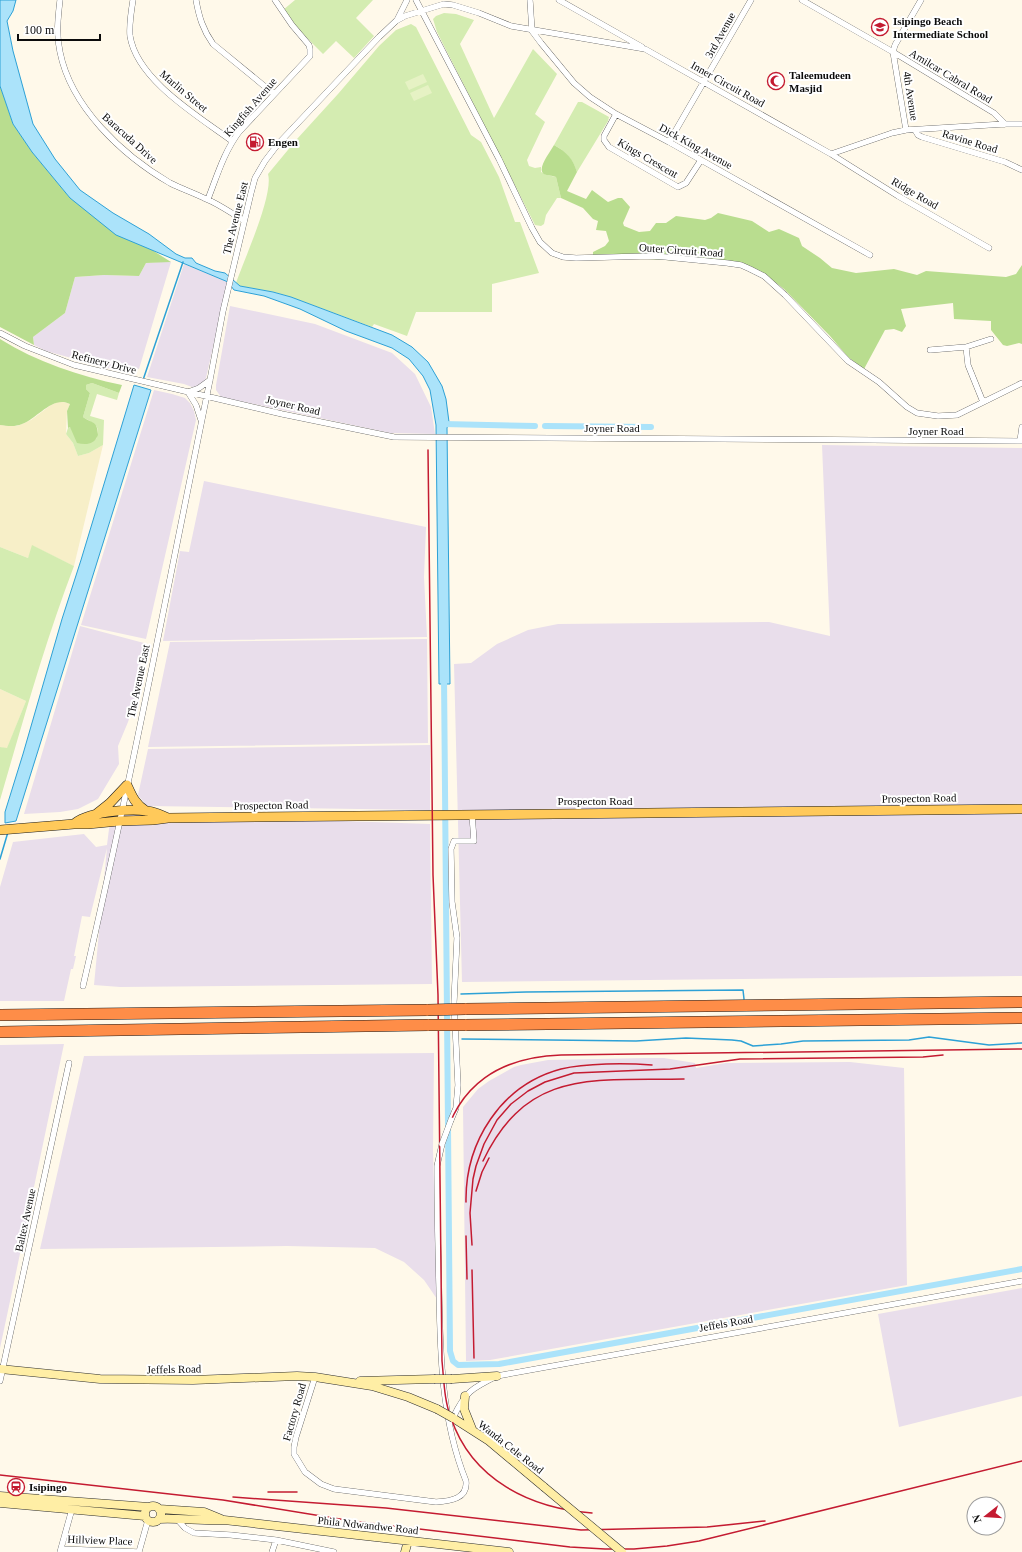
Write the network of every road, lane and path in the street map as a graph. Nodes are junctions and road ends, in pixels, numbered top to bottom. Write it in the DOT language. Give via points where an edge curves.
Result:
graph roads {
  1 [pos="60,0"];
  2 [pos="133,0"];
  3 [pos="196,0"];
  4 [pos="274,0"];
  5 [pos="407,0"];
  6 [pos="416,0"];
  7 [pos="530,0"];
  8 [pos="559,0"];
  9 [pos="751,0"];
  10 [pos="802,0"];
  11 [pos="921,0"];
  12 [pos="445,2"];
  13 [pos="422,10"];
  14 [pos="396,22"];
  15 [pos="532,31"];
  16 [pos="645,49"];
  17 [pos="893,52"];
  18 [pos="705,82"];
  19 [pos="274,94"];
  20 [pos="616,114"];
  21 [pos="1020,123"];
  22 [pos="1005,124"];
  23 [pos="906,130"];
  24 [pos="914,130"];
  25 [pos="232,141"];
  26 [pos="670,142"];
  27 [pos="831,154"];
  28 [pos="701,160"];
  29 [pos="1022,170"];
  30 [pos="208,199"];
  31 [pos="243,220"];
  32 [pos="989,248"];
  33 [pos="870,255"];
  34 [pos="0,333"];
  35 [pos="991,339"];
  36 [pos="966,347"];
  37 [pos="930,350"];
  38 [pos="210,380"];
  39 [pos="1022,382"];
  40 [pos="188,392"];
  41 [pos="207,396"];
  42 [pos="983,402"];
  43 [pos="202,422"];
  44 [pos="1022,426"];
  45 [pos="1021,441"];
  46 [pos="127,785"];
  47 [pos="1022,809"];
  48 [pos="122,811"];
  49 [pos="146,811"];
  50 [pos="472,814"];
  51 [pos="94,816"];
  52 [pos="168,818"];
  53 [pos="119,821"];
  54 [pos="74,824"];
  55 [pos="0,830"];
  56 [pos="83,986"];
  57 [pos="1022,1002"];
  58 [pos="0,1015"];
  59 [pos="1022,1018"];
  60 [pos="924,1020"];
  61 [pos="1022,1025"];
  62 [pos="0,1032"];
  63 [pos="68,1063"];
  64 [pos="1022,1281"];
  65 [pos="1,1369"];
  66 [pos="497,1376"];
  67 [pos="315,1377"];
  68 [pos="0,1381"];
  69 [pos="347,1381"];
  70 [pos="465,1396"];
  71 [pos="456,1420"];
  72 [pos="472,1429"];
  73 [pos="0,1496"];
  74 [pos="0,1503"];
  75 [pos="149,1507"];
  76 [pos="72,1509"];
  77 [pos="159,1509"];
  78 [pos="146,1518"];
  79 [pos="159,1519"];
  80 [pos="177,1519"];
  81 [pos="190,1520"];
  82 [pos="224,1520"];
  83 [pos="184,1528"];
  84 [pos="276,1540"];
  85 [pos="408,1540"];
  86 [pos="60,1550"];
  87 [pos="139,1552"];
  88 [pos="272,1552"];
  89 [pos="334,1552"];
  90 [pos="405,1552"];
  91 [pos="509,1552"];
  92 [pos="622,1552"];
  1 -- 30 [label="street, Baracuda Drive" via="60,51 67,77 82,105 109,135 148,169 176,186"];
  2 -- 25 [label="street, Marlin Street" via="130,36 144,68 157,84"];
  3 -- 19 [label="street" via="201,23 213,44"];
  4 -- 19 [label="street, Kingfish Avenue" via="309,45 310,56"];
  5 -- 14 [label="street"];
  6 -- 13 [label="street, Outer Circuit Road"];
  7 -- 15 [label="street"];
  8 -- 16 [label="street"];
  9 -- 18 [label="street, 3rd Avenue"];
  10 -- 17 [label="street, Amilcar Cabral Road"];
  11 -- 17 [label="street"];
  12 -- 13 [label="street, Inner Circuit Road"];
  12 -- 15 [label="street, Inner Circuit Road" via="462,6 509,26"];
  13 -- 14 [label="street, The Avenue East"];
  13 -- 42 [label="street, Outer Circuit Road" via="532,228 546,249 563,257 650,256 741,265 773,283 848,361 917,413 957,415"];
  14 -- 31 [label="street, The Avenue East" via="379,36 278,144 255,178"];
  15 -- 16 [label="street, Inner Circuit Road"];
  15 -- 20 [label="street, Dick King Avenue" via="582,91"];
  16 -- 18 [label="street, Inner Circuit Road"];
  17 -- 22 [label="street, Amilcar Cabral Road" via="994,113"];
  17 -- 23 [label="street, 4th Avenue"];
  18 -- 26 [label="street, 3rd Avenue"];
  18 -- 27 [label="street, Inner Circuit Road"];
  19 -- 25 [label="street, Kingfish Avenue"];
  20 -- 26 [label="street, Dick King Avenue"];
  20 -- 28 [label="street, Kings Crescent" via="604,136 606,144 678,187 686,183"];
  21 -- 22 [label="street"];
  22 -- 24 [label="street"];
  23 -- 24 [label="street"];
  23 -- 27 [label="street"];
  24 -- 29 [label="street, Ravine Road" via="922,137 1005,162"];
  25 -- 30 [label="street, Kingfish Avenue"];
  26 -- 28 [label="street, Dick King Avenue"];
  27 -- 32 [label="street, Ridge Road"];
  28 -- 33 [label="street, Dick King Avenue"];
  30 -- 31 [label="street, Baracuda Drive"];
  31 -- 38 [label="street, The Avenue East"];
  34 -- 40 [label="street, Refinery Drive" via="24,346 74,365"];
  35 -- 36 [label="street"];
  36 -- 37 [label="street"];
  36 -- 42 [label="street" via="968,365"];
  38 -- 40 [label="street"];
  38 -- 41 [label="street, The Avenue East"];
  39 -- 42 [label="street, Outer Circuit Road"];
  40 -- 41 [label="street, Refinery Drive"];
  40 -- 43 [label="street"];
  41 -- 43 [label="street, The Avenue East"];
  41 -- 45 [label="street, Joyner Road" via="394,437"];
  43 -- 46 [label="street, The Avenue East"];
  44 -- 45 [label="street"];
  46 -- 48 [label="street, The Avenue East"];
  46 -- 49 [label="main road" via="138,806"];
  46 -- 51 [label="main road"];
  47 -- 50 [label="main road, Prospecton Road"];
  48 -- 49 [label="main road"];
  48 -- 51 [label="main road"];
  48 -- 53 [label="street, The Avenue East"];
  49 -- 52 [label="main road"];
  50 -- 52 [label="main road, Prospecton Road"];
  50 -- 67 [label="street, Factory Road, bridge" via="474,841 454,841 452,844 452,902 457,938 454,1002 458,1085 456,1108 442,1144 437,1166 442,1370 454,1446 467,1486 462,1495 448,1501 436,1502 334,1489 312,1479 294,1454 296,1437"];
  51 -- 54 [label="main road"];
  52 -- 53 [label="main road"];
  53 -- 54 [label="main road"];
  53 -- 56 [label="street, The Avenue East"];
  54 -- 55 [label="main road"];
  57 -- 58 [label="highway, bridge"];
  59 -- 60 [label="highway"];
  60 -- 61 [label="highway" via="939,1025"];
  60 -- 62 [label="highway, bridge"];
  63 -- 65 [label="street, Baltex Avenue"];
  64 -- 66 [label="street, Jeffels Road"];
  65 -- 67 [label="main road, Jeffels Road" via="116,1380"];
  65 -- 68 [label="street, Baltex Avenue"];
  66 -- 69 [label="main road, bridge"];
  66 -- 70 [label="street, Jeffels Road" via="474,1387"];
  67 -- 69 [label="main road, Jeffels Road"];
  69 -- 71 [label="main road, Wanda Cele Road, bridge" via="408,1397"];
  70 -- 71 [label="street, Jeffels Road" via="457,1409"];
  70 -- 72 [label="main road" via="464,1409"];
  71 -- 72 [label="main road, Wanda Cele Road"];
  72 -- 92 [label="main road, Wanda Cele Road, bridge"];
  73 -- 75 [label="main road"];
  74 -- 76 [label="main road"];
  75 -- 77 [label="main road"];
  75 -- 78 [label="main road" via="145,1511"];
  76 -- 78 [label="main road"];
  76 -- 86 [label="street"];
  77 -- 79 [label="main road"];
  77 -- 82 [label="main road, Phila Ndwandwe Road" via="204,1512"];
  78 -- 79 [label="main road" via="155,1522"];
  78 -- 87 [label="street"];
  79 -- 80 [label="main road, Phila Ndwandwe Road"];
  80 -- 81 [label="main road, Phila Ndwandwe Road"];
  80 -- 83 [label="street"];
  81 -- 82 [label="main road, Phila Ndwandwe Road"];
  81 -- 83 [label="street"];
  82 -- 85 [label="main road, Phila Ndwandwe Road"];
  83 -- 84 [label="street" via="201,1534"];
  84 -- 88 [label="street"];
  84 -- 89 [label="street"];
  85 -- 90 [label="main road"];
  85 -- 91 [label="main road, Phila Ndwandwe Road"];
  86 -- 87 [label="street, Hillview Place"];
}
